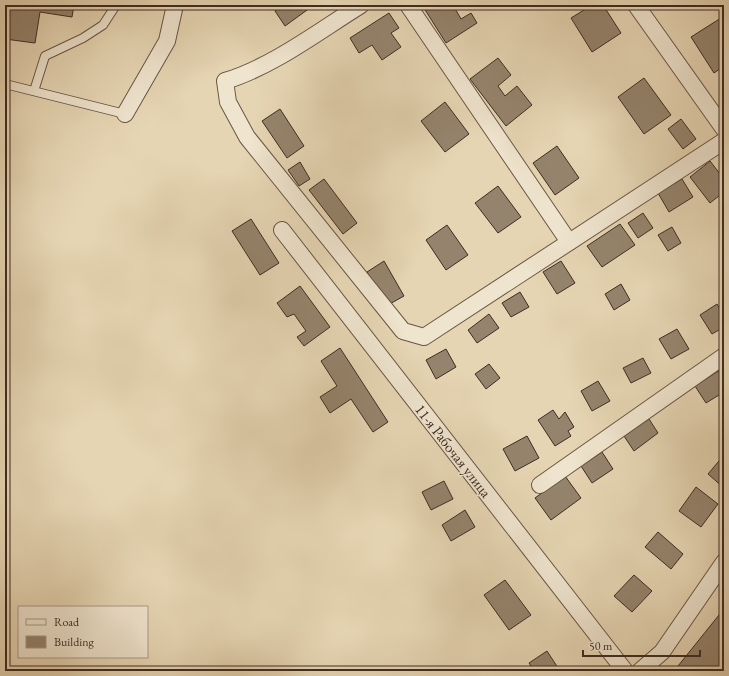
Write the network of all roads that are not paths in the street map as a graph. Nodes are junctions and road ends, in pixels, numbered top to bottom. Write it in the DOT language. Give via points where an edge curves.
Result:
graph roads {
  1 [pos="116,5"];
  2 [pos="175,5"];
  3 [pos="361,5"];
  4 [pos="408,5"];
  5 [pos="636,5"];
  6 [pos="5,84"];
  7 [pos="34,92"];
  8 [pos="125,114"];
  9 [pos="724,129"];
  10 [pos="724,141"];
  11 [pos="282,230"];
  12 [pos="569,242"];
  13 [pos="724,356"];
  14 [pos="540,485"];
  15 [pos="724,562"];
  16 [pos="625,671"];
  17 [pos="640,671"];
  1 -- 7 [label="lane" via="103,25 45,56"];
  2 -- 8 [label="street" via="166,41"];
  3 -- 12 [label="street" via="276,58 243,76 225,81 228,102 247,137 403,331 424,337"];
  4 -- 12 [label="street"];
  5 -- 9 [label="street"];
  6 -- 7 [label="lane"];
  7 -- 8 [label="lane"];
  10 -- 12 [label="street"];
  11 -- 16 [label="street, 11-я Рабочая улица"];
  13 -- 14 [label="street"];
  15 -- 17 [label="street" via="662,652"];
}
